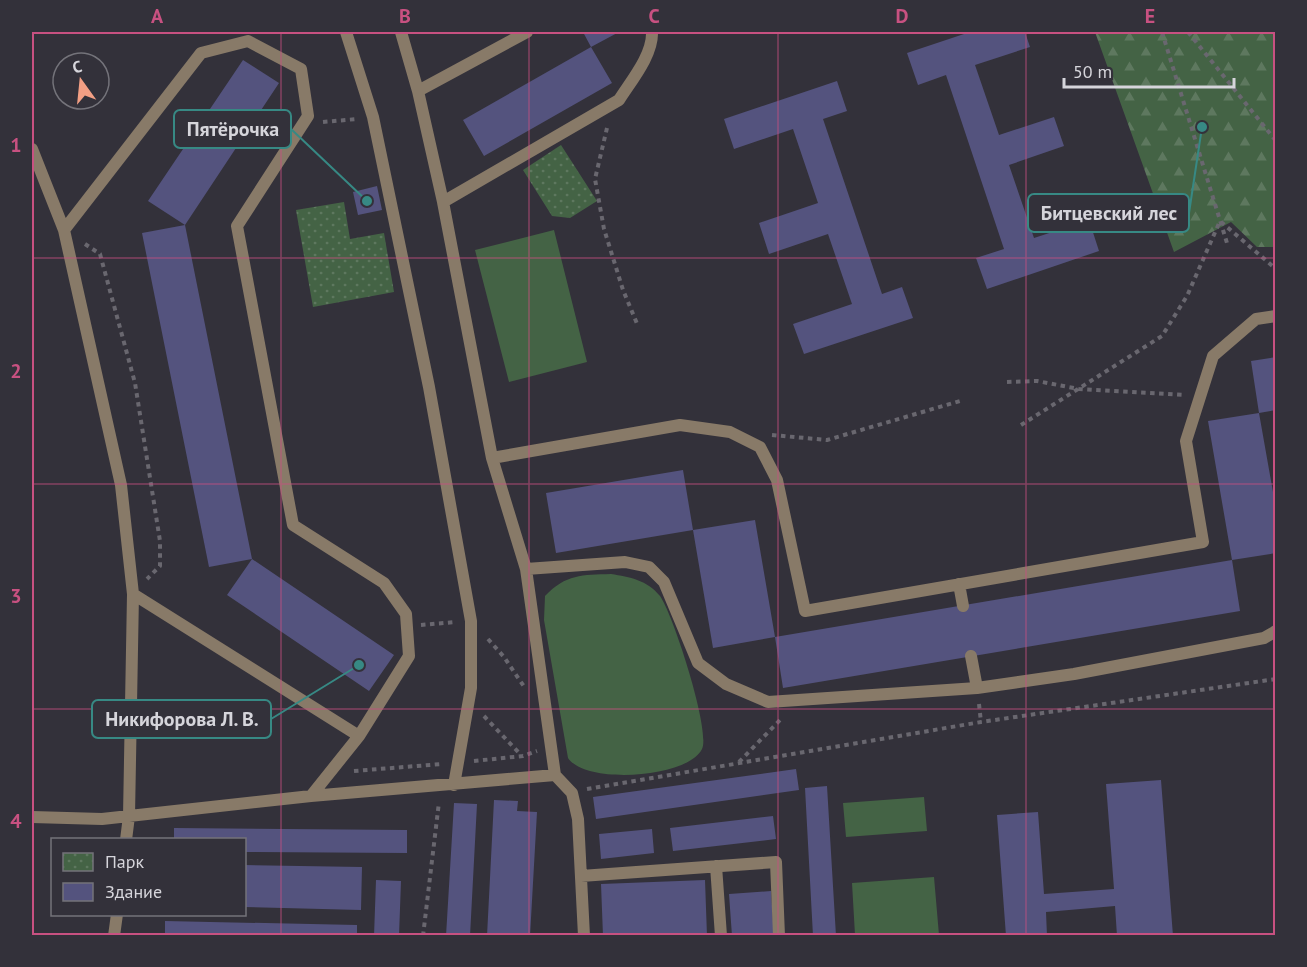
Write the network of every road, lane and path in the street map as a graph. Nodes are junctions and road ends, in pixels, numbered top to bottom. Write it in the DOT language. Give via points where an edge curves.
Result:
graph roads {
  1 [pos="346,32"];
  2 [pos="401,32"];
  3 [pos="527,32"];
  4 [pos="652,32"];
  5 [pos="1162,32"];
  6 [pos="1188,32"];
  7 [pos="418,91"];
  8 [pos="612,104"];
  9 [pos="308,116"];
  10 [pos="373,117"];
  11 [pos="1275,141"];
  12 [pos="32,149"];
  13 [pos="443,202"];
  14 [pos="1221,221"];
  15 [pos="64,230"];
  16 [pos="1227,243"];
  17 [pos="1275,269"];
  18 [pos="1275,316"];
  19 [pos="638,326"];
  20 [pos="1007,382"];
  21 [pos="1079,389"];
  22 [pos="1200,396"];
  23 [pos="960,401"];
  24 [pos="1022,426"];
  25 [pos="760,434"];
  26 [pos="492,458"];
  27 [pos="526,569"];
  28 [pos="959,585"];
  29 [pos="133,594"];
  30 [pos="963,606"];
  31 [pos="471,621"];
  32 [pos="407,626"];
  33 [pos="1275,631"];
  34 [pos="971,656"];
  35 [pos="1275,679"];
  36 [pos="977,688"];
  37 [pos="526,690"];
  38 [pos="800,700"];
  39 [pos="469,701"];
  40 [pos="359,736"];
  41 [pos="739,763"];
  42 [pos="555,775"];
  43 [pos="542,777"];
  44 [pos="454,785"];
  45 [pos="441,786"];
  46 [pos="572,794"];
  47 [pos="311,796"];
  48 [pos="129,816"];
  49 [pos="32,817"];
  50 [pos="126,838"];
  51 [pos="716,866"];
  52 [pos="581,876"];
  53 [pos="117,916"];
  54 [pos="114,936"];
  55 [pos="423,936"];
  56 [pos="584,936"];
  57 [pos="721,936"];
  58 [pos="779,936"];
  1 -- 10 [label="lane"];
  2 -- 7 [label="lane"];
  3 -- 7 [label="lane"];
  4 -- 8 [label="lane" via="637,73"];
  5 -- 14 [label="path"];
  6 -- 11 [label="path"];
  7 -- 13 [label="lane"];
  8 -- 13 [label="lane"];
  8 -- 19 [label="path" via="595,179 604,229"];
  9 -- 10 [label="path" via="328,124"];
  9 -- 15 [label="lane" via="301,69 248,41 201,53"];
  9 -- 32 [label="lane" via="237,226 293,525 384,583 406,614"];
  10 -- 31 [label="lane" via="429,387"];
  12 -- 15 [label="lane"];
  13 -- 26 [label="lane"];
  14 -- 16 [label="path"];
  14 -- 17 [label="path"];
  14 -- 21 [label="path" via="1187,296 1162,336"];
  15 -- 29 [label="lane" via="121,485"];
  15 -- 29 [label="path" via="100,254 135,382 160,541 160,566"];
  18 -- 22 [label="lane" via="1256,319 1213,356"];
  20 -- 21 [label="path" via="1037,381"];
  21 -- 22 [label="path"];
  21 -- 24 [label="path"];
  22 -- 28 [label="lane" via="1186,441 1203,542"];
  23 -- 25 [label="path" via="827,440"];
  26 -- 27 [label="lane"];
  26 -- 28 [label="lane" via="680,425 730,432 760,447 777,480 805,611"];
  27 -- 38 [label="lane" via="626,562 649,567 664,582 698,663 726,684 768,702"];
  27 -- 42 [label="lane"];
  28 -- 30 [label="lane"];
  29 -- 40 [label="lane"];
  29 -- 48 [label="lane"];
  31 -- 32 [label="path"];
  31 -- 37 [label="path" via="504,657"];
  31 -- 39 [label="lane"];
  32 -- 40 [label="lane" via="409,656"];
  33 -- 36 [label="lane" via="1264,638 1190,654"];
  34 -- 36 [label="lane"];
  35 -- 41 [label="path" via="981,722"];
  36 -- 38 [label="lane"];
  38 -- 41 [label="path"];
  39 -- 43 [label="path"];
  39 -- 44 [label="lane"];
  40 -- 47 [label="lane"];
  41 -- 46 [label="path"];
  42 -- 43 [label="lane"];
  42 -- 46 [label="lane"];
  43 -- 44 [label="lane"];
  44 -- 45 [label="lane"];
  45 -- 47 [label="lane"];
  45 -- 55 [label="path"];
  46 -- 52 [label="lane" via="578,819"];
  47 -- 48 [label="lane"];
  48 -- 49 [label="lane"];
  48 -- 50 [label="lane"];
  51 -- 52 [label="lane"];
  51 -- 57 [label="lane"];
  51 -- 58 [label="lane" via="776,862"];
  52 -- 56 [label="lane"];
  53 -- 54 [label="lane"];
}
